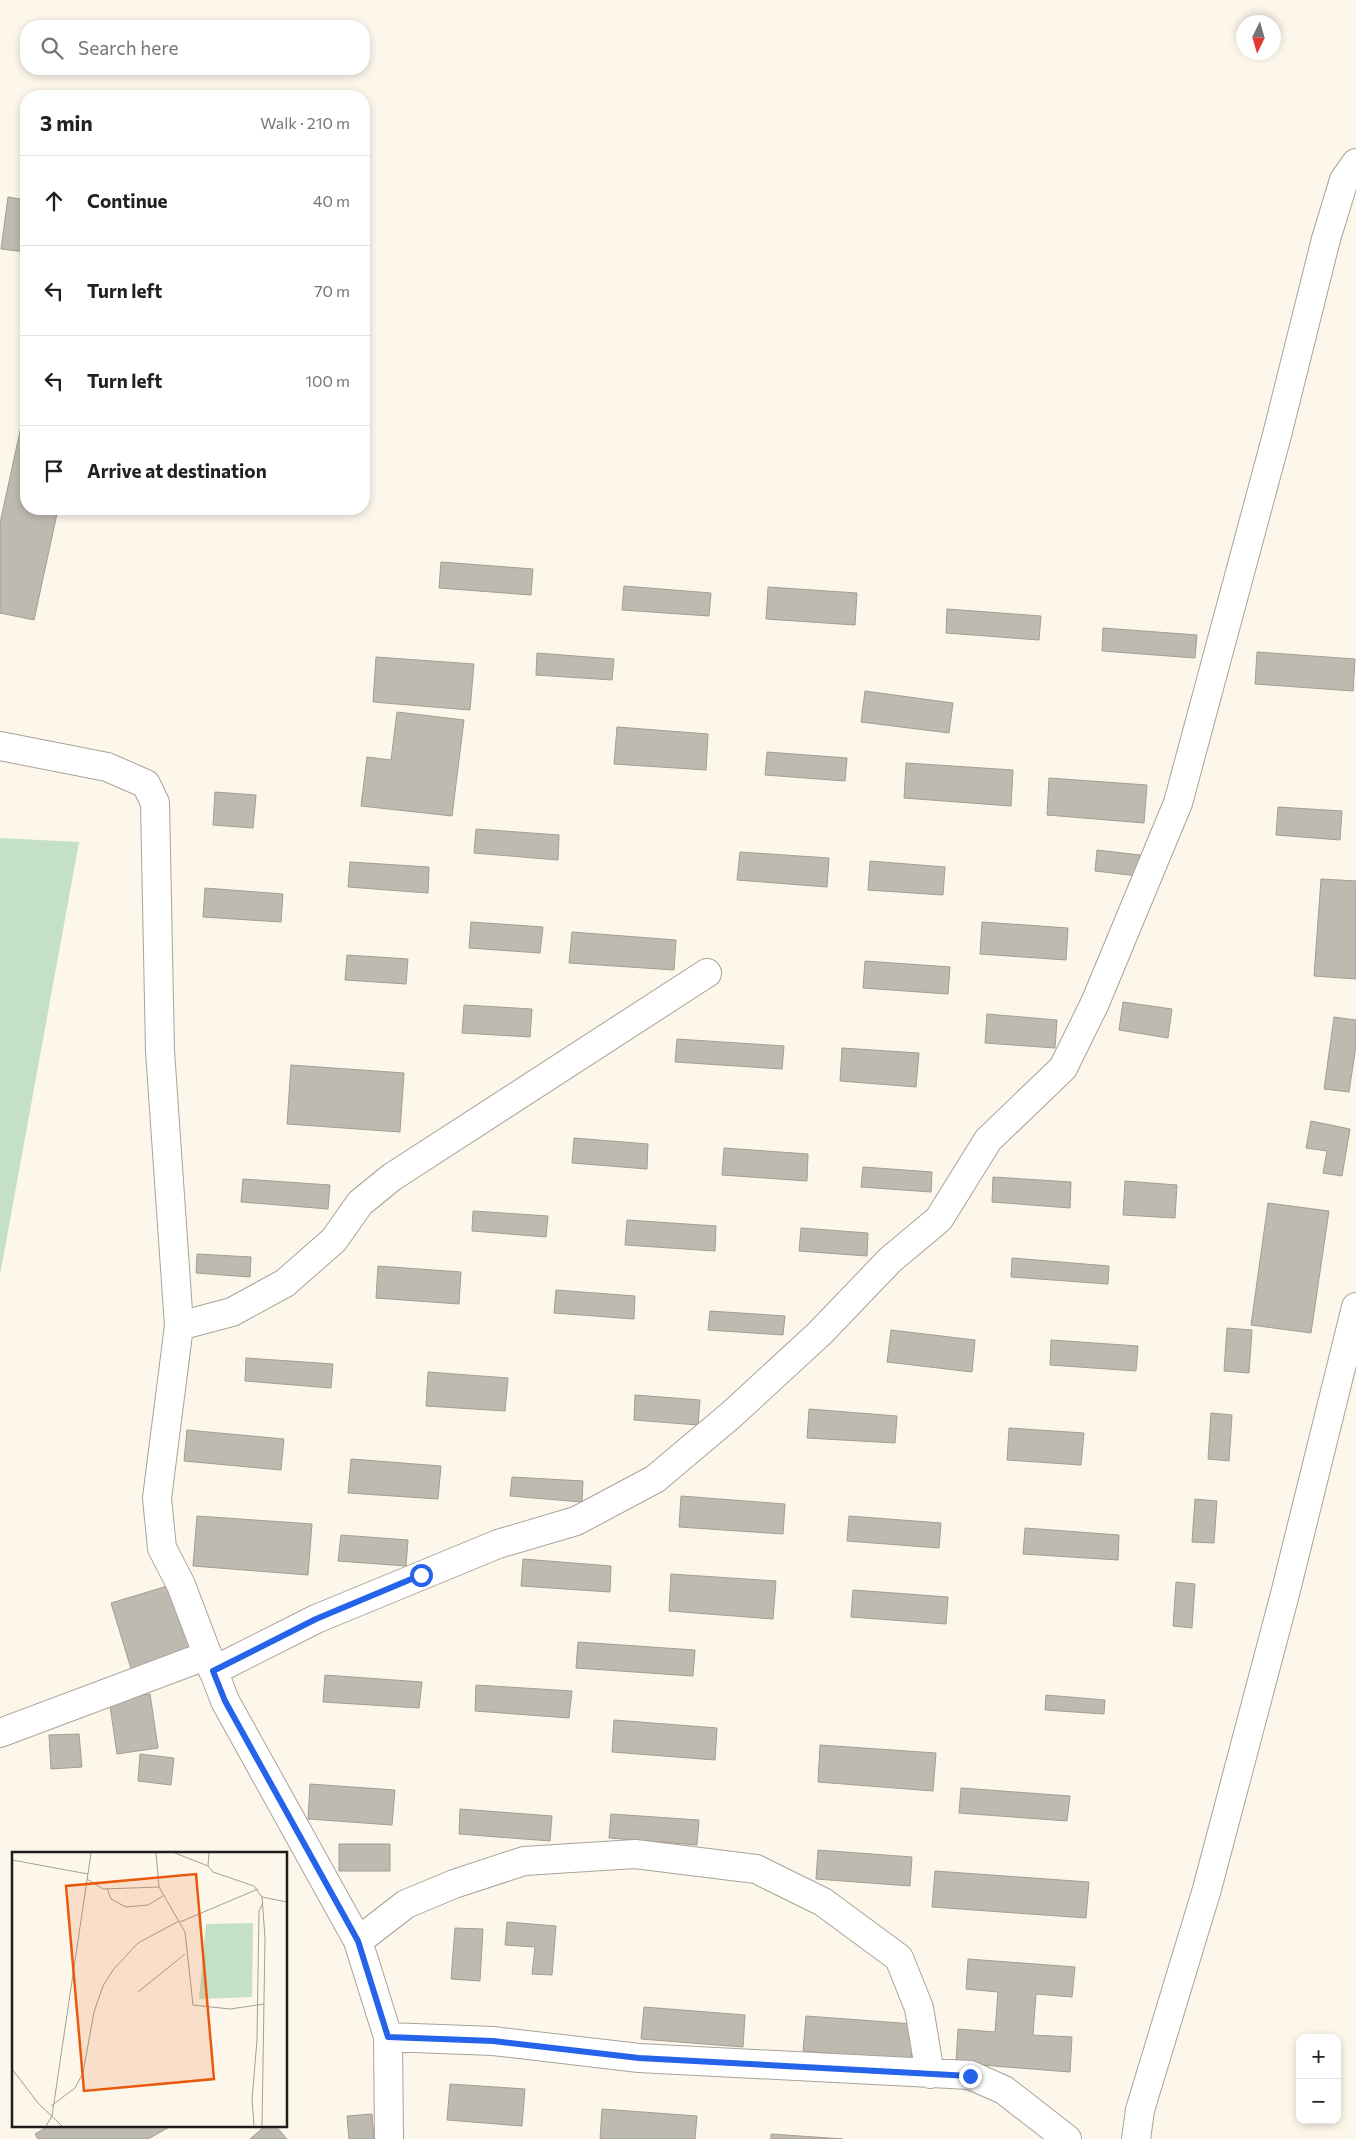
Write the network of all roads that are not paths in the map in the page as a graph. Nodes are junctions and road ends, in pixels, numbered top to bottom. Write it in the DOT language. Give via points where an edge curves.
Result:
graph roads {
  1 [pos="1356,163"];
  2 [pos="0,746"];
  3 [pos="707,973"];
  4 [pos="1356,1307"];
  5 [pos="179,1326"];
  6 [pos="210,1663"];
  7 [pos="0,1733"];
  8 [pos="358,1941"];
  9 [pos="388,2037"];
  10 [pos="930,2074"];
  11 [pos="389,2139"];
  12 [pos="1067,2139"];
  13 [pos="1136,2139"];
  1 -- 6 [label="street" via="1344,180 1326,238 1277,435 1178,803 1096,1003 1063,1068 988,1140 939,1219 890,1260 820,1333 738,1409 655,1479 576,1522 498,1544"];
  2 -- 5 [label="street" via="115,770 146,784 155,803 160,1051"];
  3 -- 5 [label="street" via="392,1177 360,1203 334,1240 285,1284 232,1312"];
  4 -- 13 [label="street" via="1207,1889 1140,2110"];
  5 -- 6 [label="street" via="157,1498 162,1548 181,1585"];
  6 -- 7 [label="street"];
  6 -- 8 [label="street" via="225,1701"];
  8 -- 9 [label="street"];
  8 -- 10 [label="street" via="406,1904 524,1861 635,1854 756,1869 823,1902 899,1958 919,2008"];
  9 -- 10 [label="street" via="493,2041 639,2058"];
  9 -- 11 [label="street"];
  10 -- 12 [label="street" via="970,2076 1004,2090"];
}
